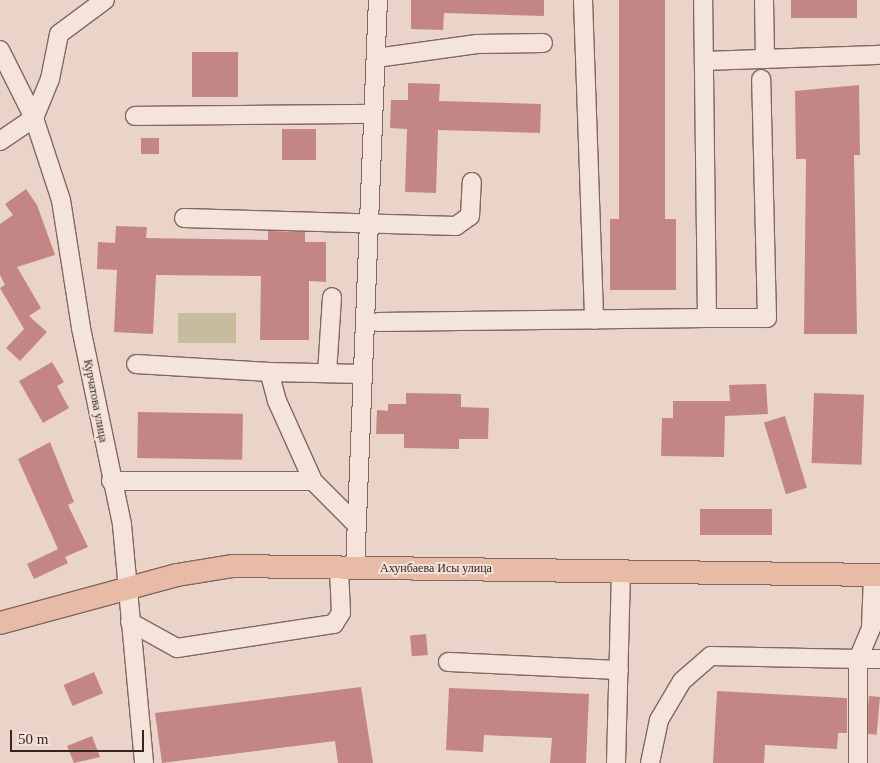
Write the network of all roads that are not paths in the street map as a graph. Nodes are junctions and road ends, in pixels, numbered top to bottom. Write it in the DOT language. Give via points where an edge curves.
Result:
graph roads {
  1 [pos="106,0"];
  2 [pos="378,0"];
  3 [pos="583,0"];
  4 [pos="703,0"];
  5 [pos="764,0"];
  6 [pos="543,43"];
  7 [pos="0,50"];
  8 [pos="880,55"];
  9 [pos="376,58"];
  10 [pos="765,59"];
  11 [pos="704,61"];
  12 [pos="761,79"];
  13 [pos="374,114"];
  14 [pos="135,116"];
  15 [pos="34,118"];
  16 [pos="0,142"];
  17 [pos="472,182"];
  18 [pos="184,218"];
  19 [pos="369,223"];
  20 [pos="332,298"];
  21 [pos="707,318"];
  22 [pos="594,320"];
  23 [pos="378,322"];
  24 [pos="136,364"];
  25 [pos="269,372"];
  26 [pos="327,373"];
  27 [pos="363,374"];
  28 [pos="111,480"];
  29 [pos="313,480"];
  30 [pos="354,522"];
  31 [pos="347,569"];
  32 [pos="621,571"];
  33 [pos="877,575"];
  34 [pos="126,590"];
  35 [pos="130,622"];
  36 [pos="0,623"];
  37 [pos="858,659"];
  38 [pos="880,659"];
  39 [pos="448,662"];
  40 [pos="619,670"];
  41 [pos="144,763"];
  42 [pos="616,763"];
  43 [pos="650,763"];
  44 [pos="858,763"];
  1 -- 15 [label="street" via="59,34 50,79"];
  2 -- 9 [label="street"];
  3 -- 22 [label="street"];
  4 -- 11 [label="street"];
  5 -- 10 [label="street"];
  6 -- 9 [label="street" via="478,44"];
  7 -- 15 [label="street, Курчатова улица"];
  8 -- 10 [label="street"];
  9 -- 13 [label="street"];
  10 -- 11 [label="street"];
  11 -- 21 [label="street"];
  12 -- 21 [label="street" via="767,318"];
  13 -- 14 [label="street"];
  13 -- 19 [label="street"];
  15 -- 16 [label="street"];
  15 -- 28 [label="street, Курчатова улица" via="61,200"];
  17 -- 19 [label="street" via="470,216 456,226"];
  18 -- 19 [label="street"];
  19 -- 27 [label="street"];
  20 -- 26 [label="street"];
  21 -- 22 [label="street"];
  22 -- 23 [label="street"];
  24 -- 25 [label="street"];
  25 -- 26 [label="street"];
  25 -- 29 [label="street" via="277,400"];
  26 -- 27 [label="street"];
  27 -- 30 [label="street"];
  28 -- 29 [label="street"];
  28 -- 34 [label="street, Курчатова улица" via="122,525"];
  29 -- 30 [label="street"];
  30 -- 31 [label="street"];
  31 -- 32 [label="main road, Ахунбаева Исы улица"];
  31 -- 34 [label="main road, Ахунбаева Исы улица" via="233,566 177,575"];
  31 -- 35 [label="street" via="341,613 334,624 177,648"];
  32 -- 33 [label="main road, Ахунбаева Исы улица"];
  32 -- 40 [label="street"];
  33 -- 37 [label="street" via="871,628"];
  34 -- 35 [label="street, Курчатова улица"];
  34 -- 36 [label="main road, Ахунбаева Исы улица"];
  35 -- 41 [label="street, Курчатова улица"];
  37 -- 38 [label="street"];
  37 -- 43 [label="street" via="711,656 682,681 659,720"];
  37 -- 44 [label="street"];
  39 -- 40 [label="street"];
  40 -- 42 [label="street"];
}
